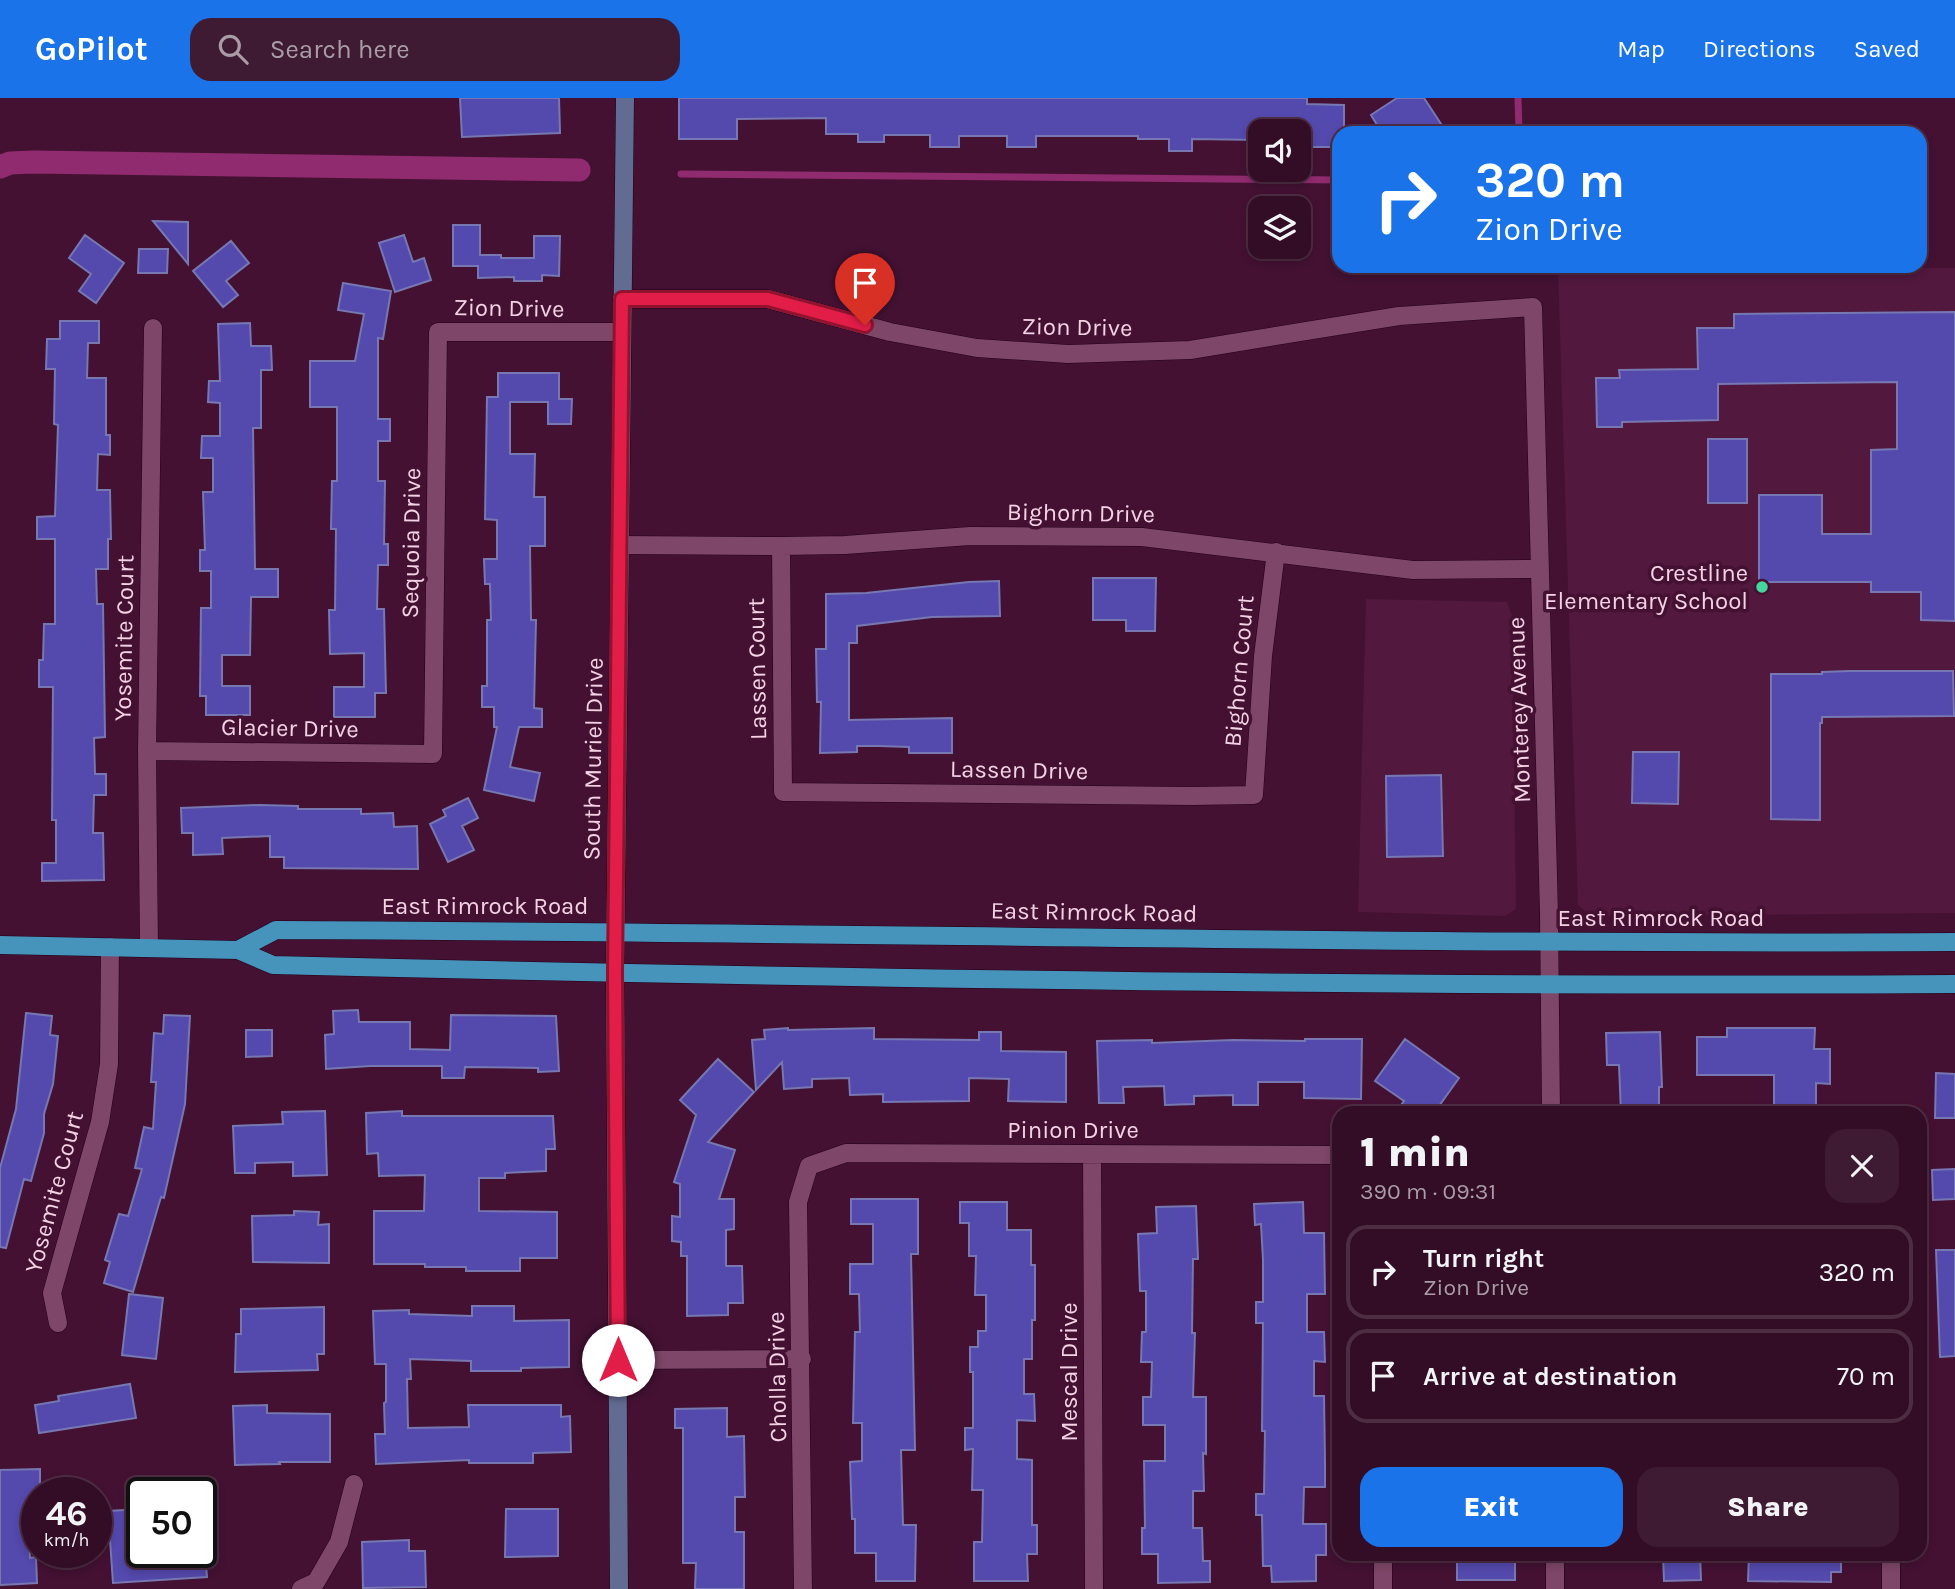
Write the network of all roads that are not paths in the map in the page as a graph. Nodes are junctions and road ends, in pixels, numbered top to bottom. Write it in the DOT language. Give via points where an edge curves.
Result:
graph roads {
  1 [pos="625,98"];
  2 [pos="622,299"];
  3 [pos="1533,307"];
  4 [pos="153,328"];
  5 [pos="438,332"];
  6 [pos="622,332"];
  7 [pos="620,545"];
  8 [pos="781,547"];
  9 [pos="1276,552"];
  10 [pos="1539,569"];
  11 [pos="147,751"];
  12 [pos="433,754"];
  13 [pos="783,792"];
  14 [pos="1254,794"];
  15 [pos="616,931"];
  16 [pos="1549,942"];
  17 [pos="1955,942"];
  18 [pos="0,945"];
  19 [pos="110,947"];
  20 [pos="149,948"];
  21 [pos="237,950"];
  22 [pos="615,973"];
  23 [pos="1955,984"];
  24 [pos="1549,986"];
  25 [pos="1551,1106"];
  26 [pos="1092,1154"];
  27 [pos="1332,1155"];
  28 [pos="809,1166"];
  29 [pos="58,1323"];
  30 [pos="802,1359"];
  31 [pos="618,1360"];
  32 [pos="354,1484"];
  33 [pos="1383,1561"];
  34 [pos="1555,1561"];
  35 [pos="1891,1561"];
  36 [pos="301,1589"];
  37 [pos="618,1589"];
  38 [pos="803,1589"];
  39 [pos="1094,1589"];
  40 [pos="1383,1589"];
  41 [pos="1555,1589"];
  42 [pos="1891,1589"];
  1 -- 2 [label="street, South Muriel Drive"];
  2 -- 3 [label="street, Zion Drive" via="768,299 890,332 965,346 1068,355 1190,351 1399,316"];
  2 -- 6 [label="street, South Muriel Drive"];
  3 -- 10 [label="street, Monterey Avenue"];
  4 -- 11 [label="street, Yosemite Court"];
  5 -- 6 [label="street, Zion Drive"];
  5 -- 12 [label="street, Sequoia Drive"];
  6 -- 7 [label="street, South Muriel Drive"];
  7 -- 8 [label="street, Bighorn Drive"];
  7 -- 15 [label="street, South Muriel Drive"];
  8 -- 9 [label="street, Bighorn Drive" via="970,536 1129,537"];
  8 -- 13 [label="street, Lassen Court"];
  9 -- 10 [label="street, Bighorn Drive" via="1413,570"];
  9 -- 14 [label="street, Bighorn Court" via="1263,656"];
  10 -- 16 [label="street, Monterey Avenue"];
  11 -- 12 [label="street, Glacier Drive"];
  11 -- 20 [label="street, Yosemite Court"];
  13 -- 14 [label="street, Lassen Drive"];
  15 -- 16 [label="main road, East Rimrock Road"];
  15 -- 21 [label="main road, East Rimrock Road" via="276,930"];
  15 -- 22 [label="street, South Muriel Drive"];
  16 -- 17 [label="main road, East Rimrock Road"];
  16 -- 24 [label="street, Monterey Avenue"];
  18 -- 19 [label="main road, East Rimrock Road"];
  19 -- 20 [label="main road, East Rimrock Road"];
  19 -- 29 [label="street, Yosemite Court" via="109,1064 100,1122 52,1293"];
  20 -- 21 [label="main road, East Rimrock Road"];
  21 -- 22 [label="main road, East Rimrock Road" via="273,965"];
  22 -- 24 [label="main road, East Rimrock Road"];
  22 -- 31 [label="street, South Muriel Drive"];
  23 -- 24 [label="main road, East Rimrock Road"];
  24 -- 25 [label="street, Monterey Avenue"];
  26 -- 27 [label="street, Pinion Drive"];
  26 -- 28 [label="street, Pinion Drive" via="846,1153"];
  26 -- 39 [label="street, Mescal Drive"];
  28 -- 30 [label="street, Cholla Drive" via="798,1202"];
  30 -- 31 [label="street"];
  30 -- 38 [label="street, Cholla Drive"];
  31 -- 37 [label="street, South Muriel Drive"];
  32 -- 36 [label="street" via="339,1542 316,1582"];
  33 -- 40 [label="street"];
  34 -- 41 [label="street"];
  35 -- 42 [label="street"];
}
